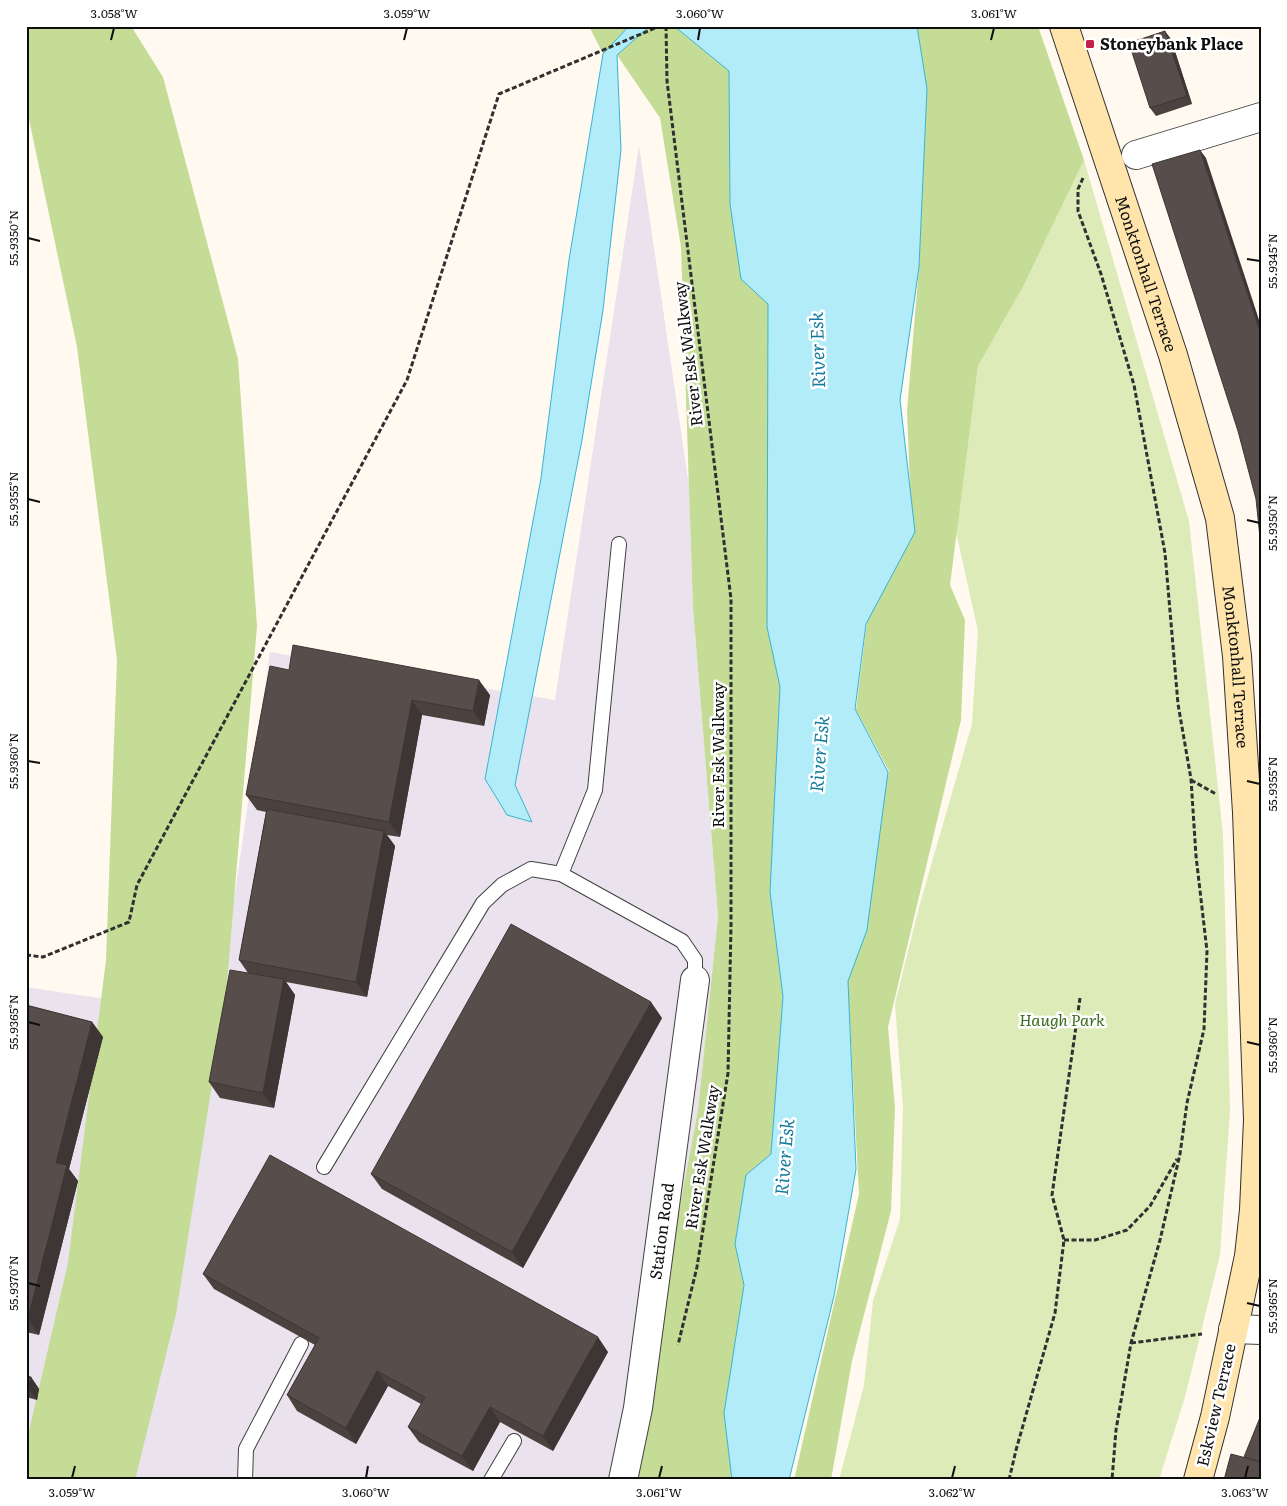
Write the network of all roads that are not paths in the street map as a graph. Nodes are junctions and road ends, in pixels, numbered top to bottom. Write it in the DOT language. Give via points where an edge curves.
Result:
graph roads {
  1 [pos="1064,26"];
  2 [pos="1261,117"];
  3 [pos="1136,155"];
  4 [pos="619,544"];
  5 [pos="561,874"];
  6 [pos="695,980"];
  7 [pos="324,1167"];
  8 [pos="1233,1330"];
  9 [pos="1261,1330"];
  10 [pos="300,1344"];
  11 [pos="514,1441"];
  12 [pos="245,1480"];
  13 [pos="491,1480"];
  14 [pos="623,1480"];
  15 [pos="1198,1480"];
  1 -- 8 [label="main road, Monktonhall Terrace" via="1173,355 1220,518 1237,656 1247,812 1258,1120 1249,1256"];
  2 -- 3 [label="street"];
  4 -- 5 [label="lane" via="595,790"];
  5 -- 6 [label="lane" via="682,941 695,960"];
  5 -- 7 [label="lane" via="531,870 502,885 483,903"];
  6 -- 14 [label="street, Station Road" via="638,1408"];
  8 -- 9 [label="street"];
  8 -- 15 [label="main road, Eskview Terrace"];
  10 -- 12 [label="lane" via="246,1449"];
  11 -- 13 [label="lane"];
}
